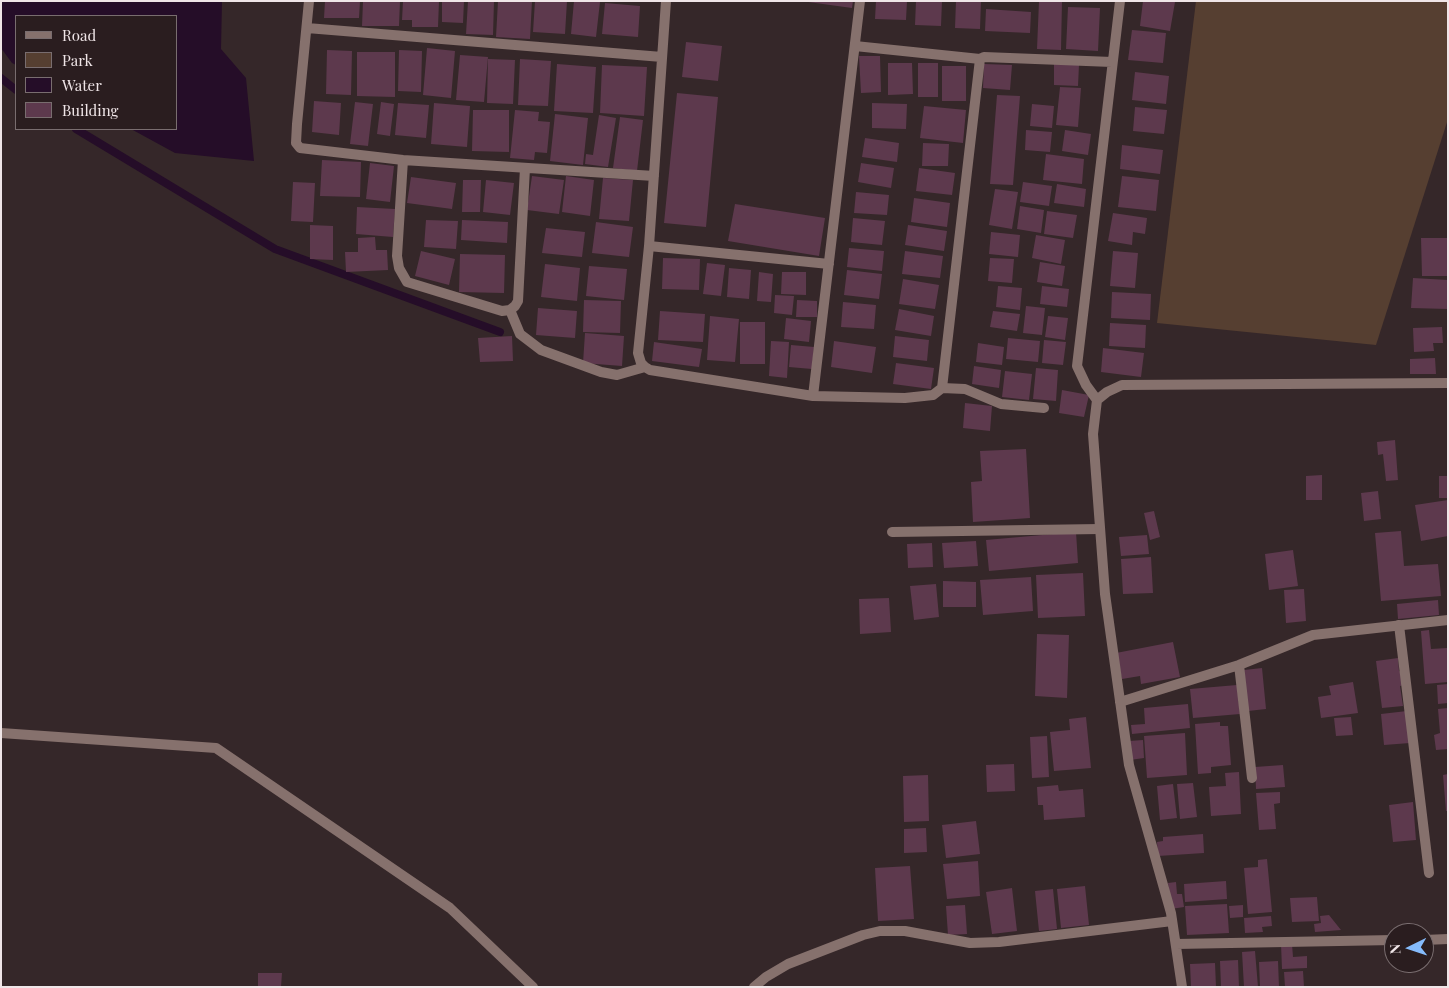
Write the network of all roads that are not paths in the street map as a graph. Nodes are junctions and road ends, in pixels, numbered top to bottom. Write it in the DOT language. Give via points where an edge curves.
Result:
graph roads {
  1 [pos="309,1"];
  2 [pos="666,1"];
  3 [pos="860,1"];
  4 [pos="1120,1"];
  5 [pos="307,28"];
  6 [pos="855,46"];
  7 [pos="662,57"];
  8 [pos="980,59"];
  9 [pos="1112,62"];
  10 [pos="403,160"];
  11 [pos="525,168"];
  12 [pos="654,176"];
  13 [pos="649,246"];
  14 [pos="829,264"];
  15 [pos="510,310"];
  16 [pos="645,367"];
  17 [pos="1448,383"];
  18 [pos="942,388"];
  19 [pos="813,396"];
  20 [pos="1098,400"];
  21 [pos="1044,408"];
  22 [pos="1100,529"];
  23 [pos="892,532"];
  24 [pos="1448,620"];
  25 [pos="1399,625"];
  26 [pos="1239,665"];
  27 [pos="1120,702"];
  28 [pos="1,734"];
  29 [pos="1252,778"];
  30 [pos="1429,873"];
  31 [pos="1172,921"];
  32 [pos="1448,939"];
  33 [pos="1384,940"];
  34 [pos="1434,940"];
  35 [pos="1176,944"];
  36 [pos="533,987"];
  37 [pos="754,987"];
  38 [pos="1182,987"];
  1 -- 5 [label="street"];
  2 -- 7 [label="street"];
  3 -- 6 [label="street"];
  4 -- 9 [label="street"];
  5 -- 7 [label="street"];
  5 -- 10 [label="street" via="297,124 298,146"];
  6 -- 8 [label="street"];
  6 -- 14 [label="street"];
  7 -- 12 [label="street"];
  8 -- 9 [label="street"];
  8 -- 18 [label="street"];
  9 -- 20 [label="street" via="1078,366"];
  10 -- 11 [label="street"];
  10 -- 15 [label="street" via="397,256 407,282 494,309"];
  11 -- 12 [label="street"];
  11 -- 15 [label="street" via="518,301"];
  12 -- 13 [label="street"];
  13 -- 14 [label="street"];
  13 -- 16 [label="street" via="638,353"];
  14 -- 19 [label="street"];
  15 -- 16 [label="street" via="520,334 541,350 617,375"];
  16 -- 19 [label="street"];
  17 -- 20 [label="street" via="1122,385"];
  18 -- 19 [label="street" via="933,395 904,398"];
  18 -- 21 [label="street" via="965,389 1001,404"];
  20 -- 22 [label="street" via="1093,434"];
  22 -- 23 [label="street"];
  22 -- 27 [label="street"];
  24 -- 25 [label="street"];
  25 -- 26 [label="street" via="1313,635"];
  25 -- 30 [label="street"];
  26 -- 27 [label="street"];
  26 -- 29 [label="street"];
  27 -- 31 [label="street" via="1129,764"];
  28 -- 36 [label="street" via="216,748 450,908"];
  31 -- 35 [label="street"];
  31 -- 37 [label="street" via="970,943 880,931 788,964"];
  32 -- 34 [label="street"];
  33 -- 35 [label="street"];
  35 -- 38 [label="street"];
}
